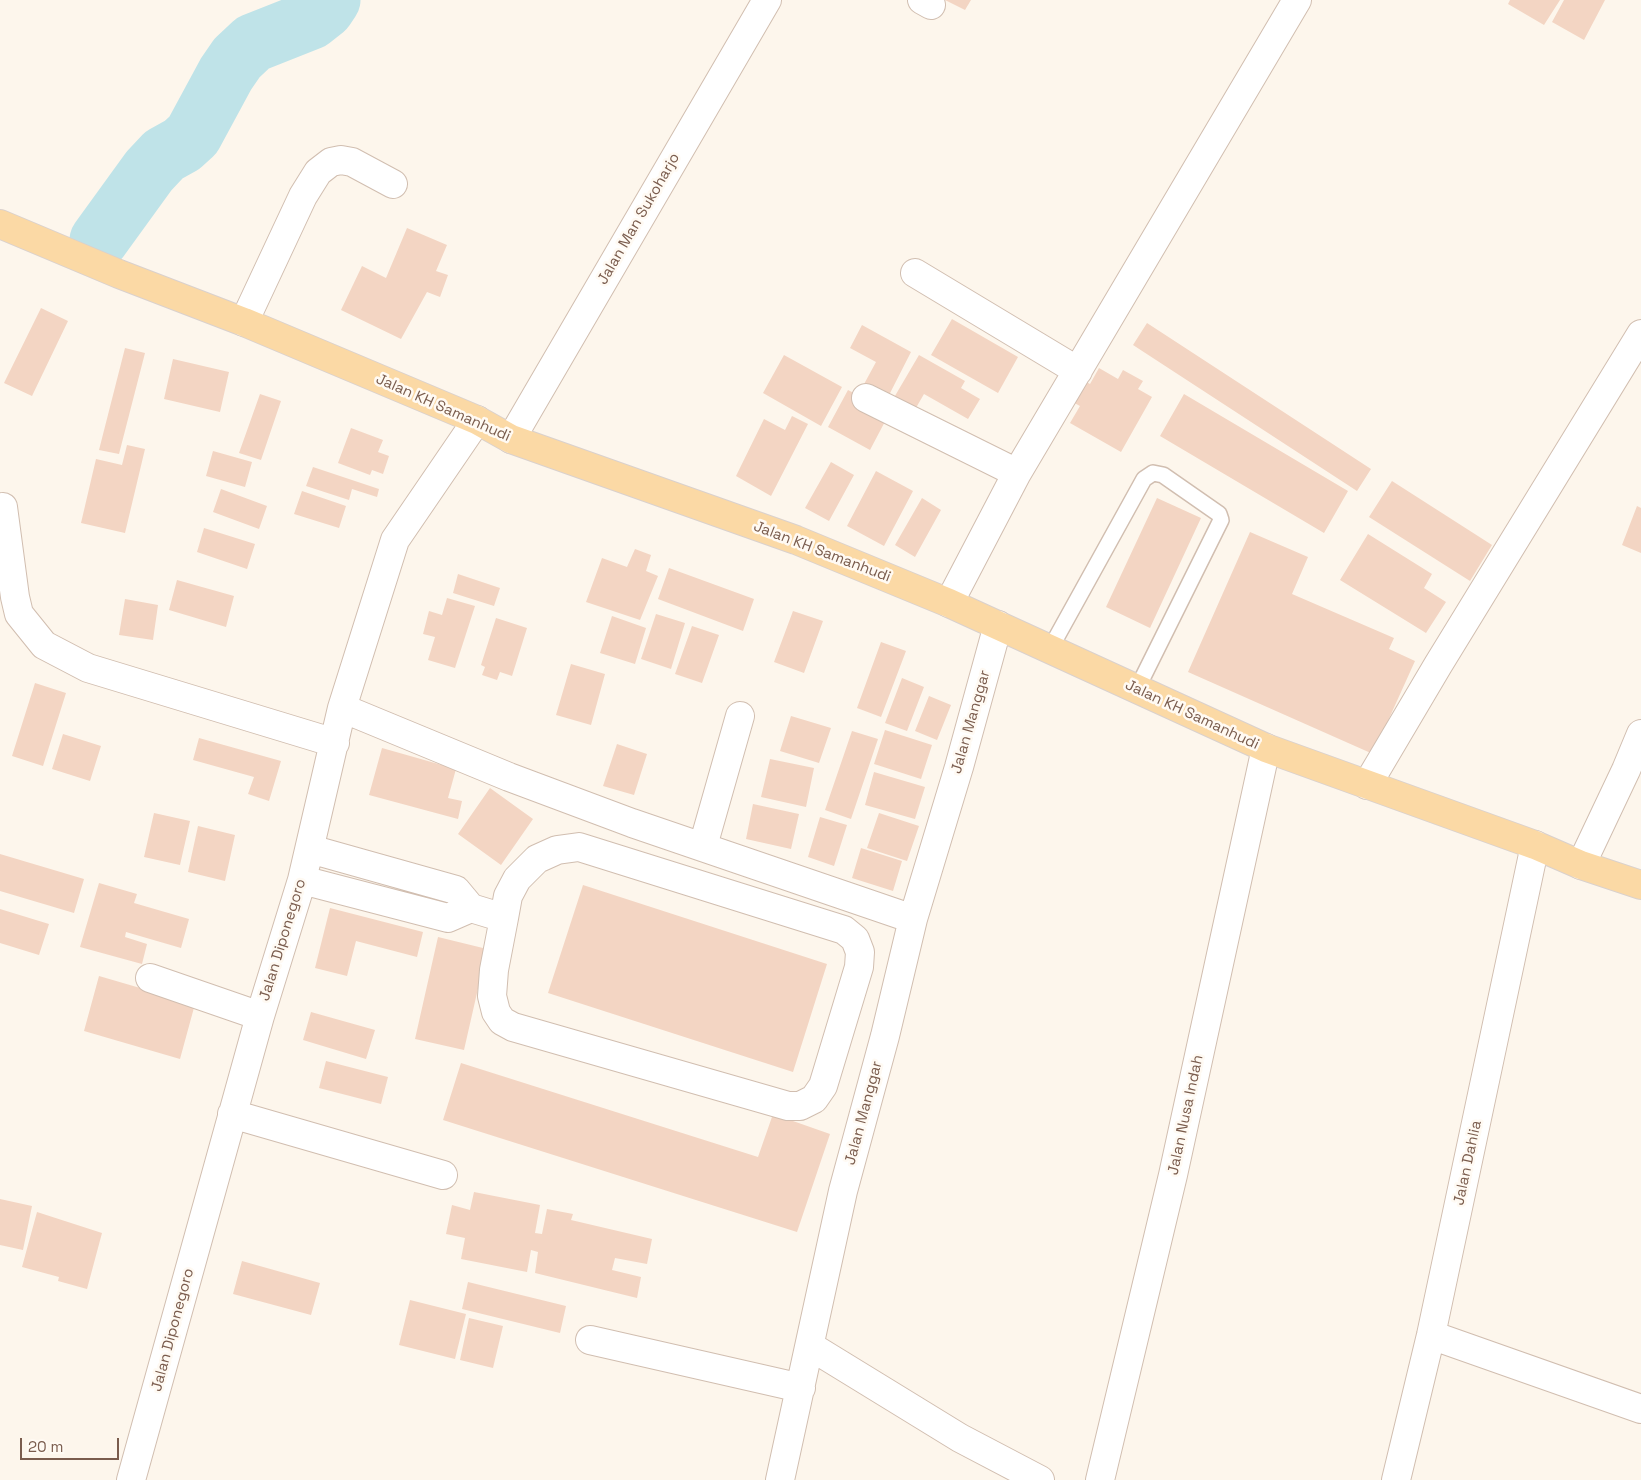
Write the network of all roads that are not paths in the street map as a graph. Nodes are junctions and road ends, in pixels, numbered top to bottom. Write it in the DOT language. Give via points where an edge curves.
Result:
graph roads {
  1 [pos="767,0"];
  2 [pos="1296,0"];
  3 [pos="393,184"];
  4 [pos="0,224"];
  5 [pos="915,273"];
  6 [pos="244,322"];
  7 [pos="1641,334"];
  8 [pos="1078,371"];
  9 [pos="866,398"];
  10 [pos="477,420"];
  11 [pos="512,439"];
  12 [pos="1017,473"];
  13 [pos="3,507"];
  14 [pos="949,603"];
  15 [pos="998,625"];
  16 [pos="1050,648"];
  17 [pos="1137,690"];
  18 [pos="342,708"];
  19 [pos="740,716"];
  20 [pos="1641,734"];
  21 [pos="335,743"];
  22 [pos="1266,748"];
  23 [pos="1367,785"];
  24 [pos="1535,845"];
  25 [pos="704,846"];
  26 [pos="310,850"];
  27 [pos="1581,865"];
  28 [pos="302,880"];
  29 [pos="1641,885"];
  30 [pos="471,908"];
  31 [pos="504,918"];
  32 [pos="913,919"];
  33 [pos="150,978"];
  34 [pos="260,1016"];
  35 [pos="232,1114"];
  36 [pos="443,1175"];
  37 [pos="1431,1335"];
  38 [pos="590,1340"];
  39 [pos="810,1346"];
  40 [pos="801,1388"];
  41 [pos="1641,1409"];
  42 [pos="131,1480"];
  43 [pos="780,1480"];
  44 [pos="1040,1480"];
  45 [pos="1100,1480"];
  46 [pos="1396,1480"];
  1 -- 11 [label="street, Jalan Man Sukoharjo"];
  2 -- 8 [label="street"];
  3 -- 6 [label="street" via="342,160 331,162 318,172 303,196"];
  4 -- 6 [label="main road, Jalan KH Samanhudi"];
  5 -- 8 [label="street"];
  6 -- 10 [label="main road, Jalan KH Samanhudi"];
  7 -- 23 [label="street"];
  8 -- 12 [label="street"];
  9 -- 12 [label="street"];
  10 -- 11 [label="main road, Jalan KH Samanhudi"];
  10 -- 18 [label="street, Jalan Diponegoro" via="395,540"];
  11 -- 14 [label="main road, Jalan KH Samanhudi" via="796,540"];
  12 -- 14 [label="street"];
  13 -- 21 [label="street" via="19,614 44,645 88,668"];
  14 -- 15 [label="main road, Jalan KH Samanhudi"];
  15 -- 16 [label="main road, Jalan KH Samanhudi"];
  15 -- 32 [label="street, Jalan Manggar"];
  16 -- 17 [label="main road, Jalan KH Samanhudi"];
  16 -- 17 [label="lane" via="1144,480 1153,473 1163,475 1219,514 1221,520"];
  17 -- 22 [label="main road, Jalan KH Samanhudi"];
  18 -- 21 [label="street, Jalan Diponegoro"];
  18 -- 25 [label="street" via="509,777"];
  19 -- 25 [label="street"];
  20 -- 27 [label="street"];
  21 -- 26 [label="street, Jalan Diponegoro"];
  22 -- 23 [label="main road, Jalan KH Samanhudi"];
  22 -- 45 [label="street, Jalan Nusa Indah" via="1173,1175"];
  23 -- 24 [label="main road, Jalan KH Samanhudi"];
  24 -- 27 [label="main road, Jalan KH Samanhudi"];
  24 -- 37 [label="street, Jalan Dahlia"];
  25 -- 32 [label="street"];
  26 -- 28 [label="street, Jalan Diponegoro"];
  26 -- 30 [label="street" via="456,890"];
  27 -- 29 [label="main road, Jalan KH Samanhudi"];
  28 -- 30 [label="street" via="448,918"];
  28 -- 34 [label="street, Jalan Diponegoro"];
  30 -- 31 [label="street"];
  31 -- 31 [label="street" via="508,896 517,880 537,859 557,850 579,847 844,930 855,939 860,952 859,967 823,1086 814,1099 800,1106 788,1106 513,1027 502,1021 492,996"];
  32 -- 39 [label="street, Jalan Manggar" via="843,1191"];
  33 -- 34 [label="street"];
  34 -- 35 [label="street, Jalan Diponegoro"];
  35 -- 36 [label="street"];
  35 -- 42 [label="street, Jalan Diponegoro"];
  37 -- 41 [label="street"];
  37 -- 46 [label="street, Jalan Dahlia"];
  38 -- 40 [label="street"];
  39 -- 40 [label="street, Jalan Manggar"];
  39 -- 44 [label="street" via="960,1438"];
  40 -- 43 [label="street, Jalan Manggar"];
}
